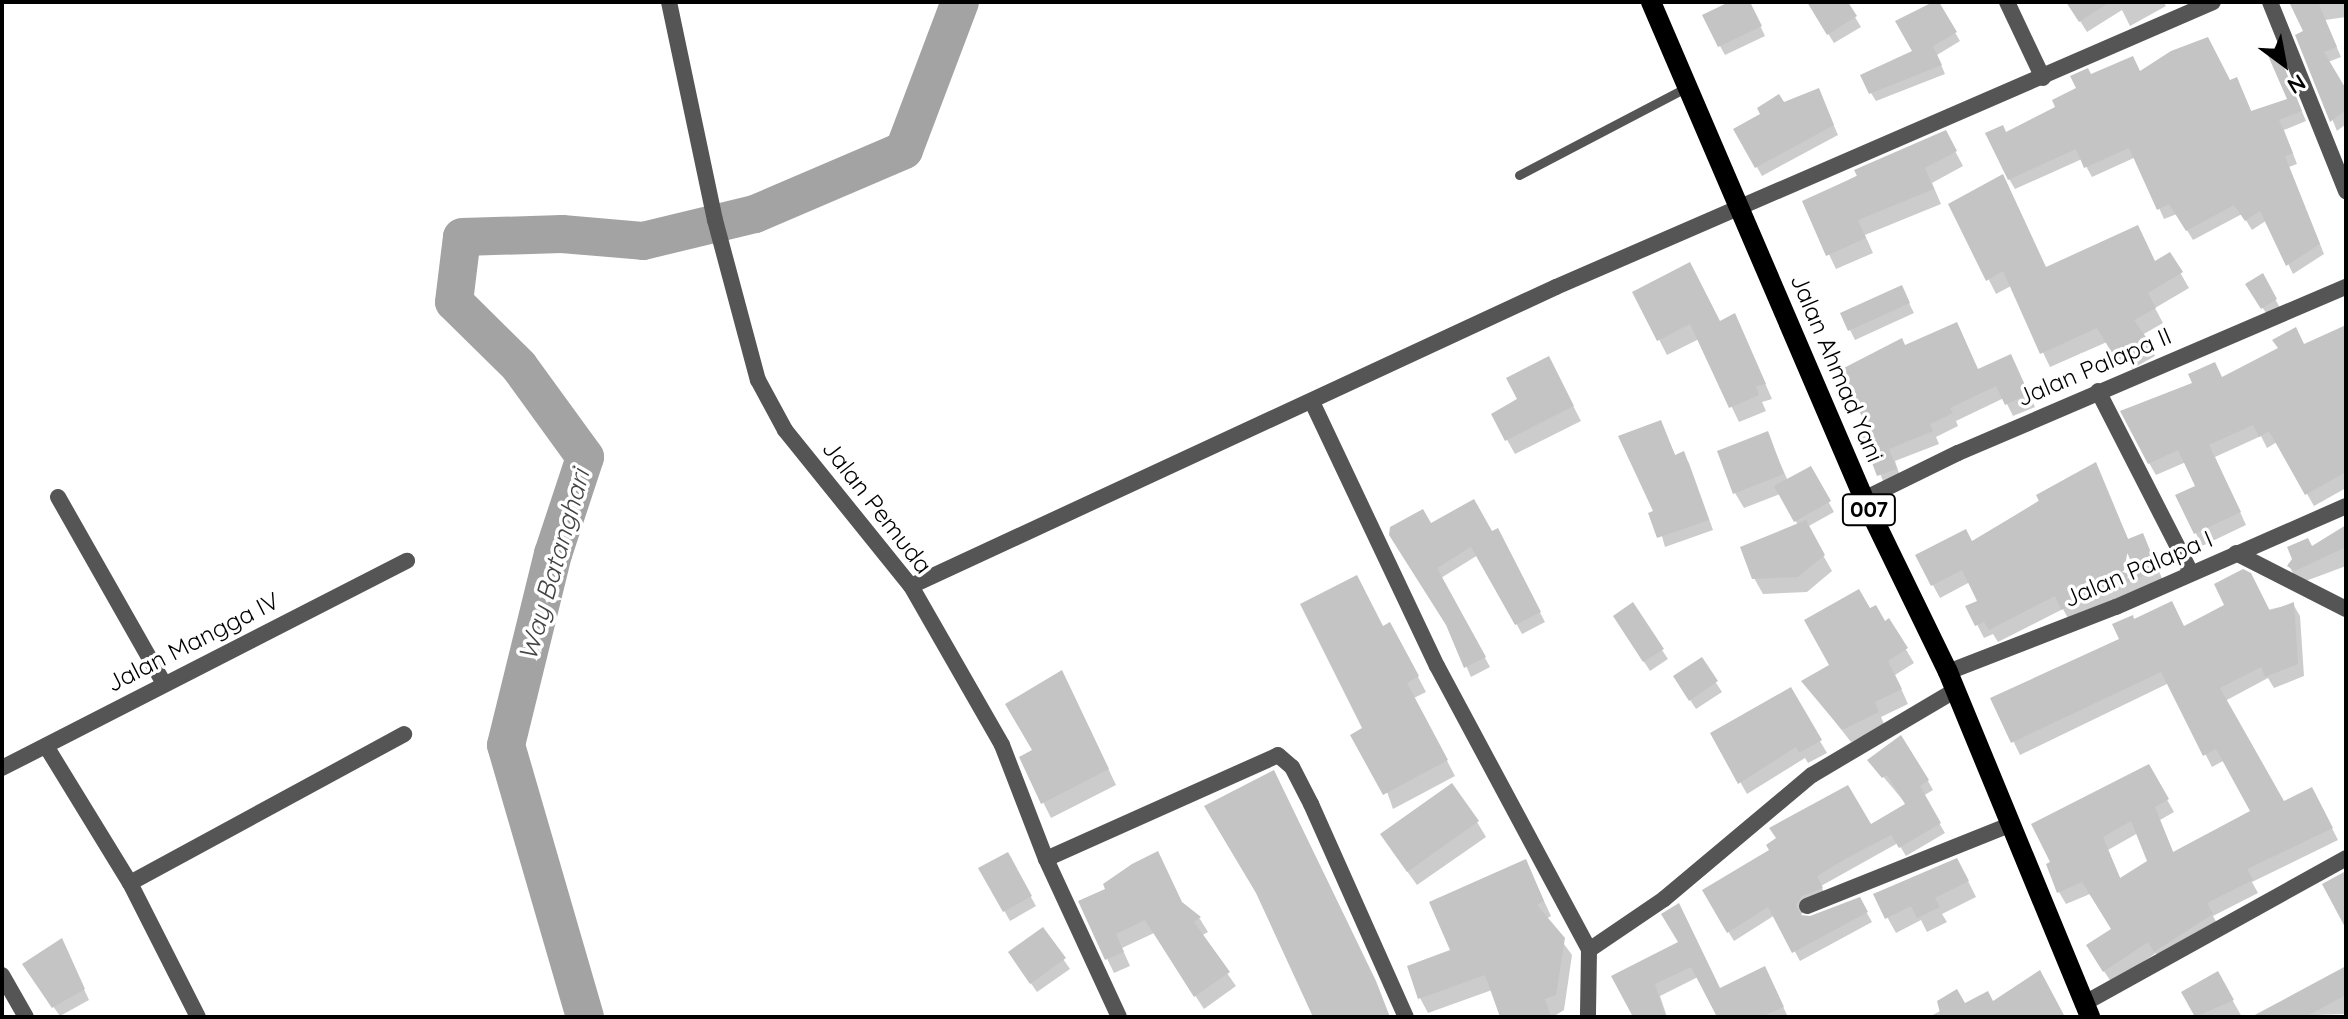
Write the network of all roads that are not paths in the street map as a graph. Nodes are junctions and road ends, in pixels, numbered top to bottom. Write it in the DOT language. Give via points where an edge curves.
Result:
graph roads {
  1 [pos="669,2"];
  2 [pos="1651,2"];
  3 [pos="2007,2"];
  4 [pos="2213,2"];
  5 [pos="2270,2"];
  6 [pos="2043,78"];
  7 [pos="1689,86"];
  8 [pos="1519,175"];
  9 [pos="2346,191"];
  10 [pos="1742,207"];
  11 [pos="2346,287"];
  12 [pos="2098,391"];
  13 [pos="1313,404"];
  14 [pos="58,497"];
  15 [pos="1864,499"];
  16 [pos="2346,506"];
  17 [pos="2236,553"];
  18 [pos="407,561"];
  19 [pos="2191,573"];
  20 [pos="911,586"];
  21 [pos="2346,609"];
  22 [pos="1952,681"];
  23 [pos="163,682"];
  24 [pos="404,734"];
  25 [pos="46,746"];
  26 [pos="2,768"];
  27 [pos="2012,824"];
  28 [pos="2346,858"];
  29 [pos="1046,859"];
  30 [pos="130,883"];
  31 [pos="1807,906"];
  32 [pos="1589,950"];
  33 [pos="2,975"];
  34 [pos="2087,1010"];
  35 [pos="26,1017"];
  36 [pos="198,1017"];
  37 [pos="1119,1017"];
  38 [pos="1406,1017"];
  39 [pos="1588,1017"];
  1 -- 20 [label="street, Jalan Pemuda" via="715,220 758,380 785,430"];
  2 -- 7 [label="main road, Jalan Ahmad Yani / 007"];
  3 -- 6 [label="street"];
  4 -- 6 [label="street"];
  5 -- 9 [label="street"];
  6 -- 10 [label="street"];
  7 -- 8 [label="lane"];
  7 -- 10 [label="main road, Jalan Ahmad Yani / 007"];
  10 -- 13 [label="street" via="1556,287"];
  10 -- 15 [label="main road, Jalan Ahmad Yani / 007"];
  11 -- 12 [label="street, Jalan Palapa II"];
  12 -- 15 [label="street, Jalan Palapa II"];
  12 -- 19 [label="street"];
  13 -- 20 [label="street"];
  13 -- 32 [label="street" via="1437,666"];
  14 -- 23 [label="street"];
  15 -- 22 [label="main road, Jalan Ahmad Yani / 007"];
  16 -- 17 [label="street, Jalan Palapa I"];
  17 -- 19 [label="street, Jalan Palapa I"];
  17 -- 21 [label="street"];
  18 -- 23 [label="street, Jalan Mangga IV"];
  19 -- 22 [label="street, Jalan Palapa I"];
  20 -- 29 [label="street, Jalan Pemuda" via="1002,745"];
  22 -- 27 [label="main road, Jalan Ahmad Yani / 007"];
  22 -- 32 [label="street, Jalan Palapa I" via="1812,775 1664,899"];
  23 -- 25 [label="street, Jalan Mangga IV"];
  24 -- 30 [label="street"];
  25 -- 26 [label="street, Jalan Mangga IV"];
  25 -- 30 [label="street"];
  27 -- 31 [label="street"];
  27 -- 34 [label="main road, Jalan Ahmad Yani / 007"];
  28 -- 34 [label="street"];
  29 -- 37 [label="street, Jalan Pemuda"];
  29 -- 38 [label="street" via="1278,755 1292,767 1311,804"];
  30 -- 36 [label="street"];
  32 -- 39 [label="street"];
  33 -- 35 [label="street"];
}
